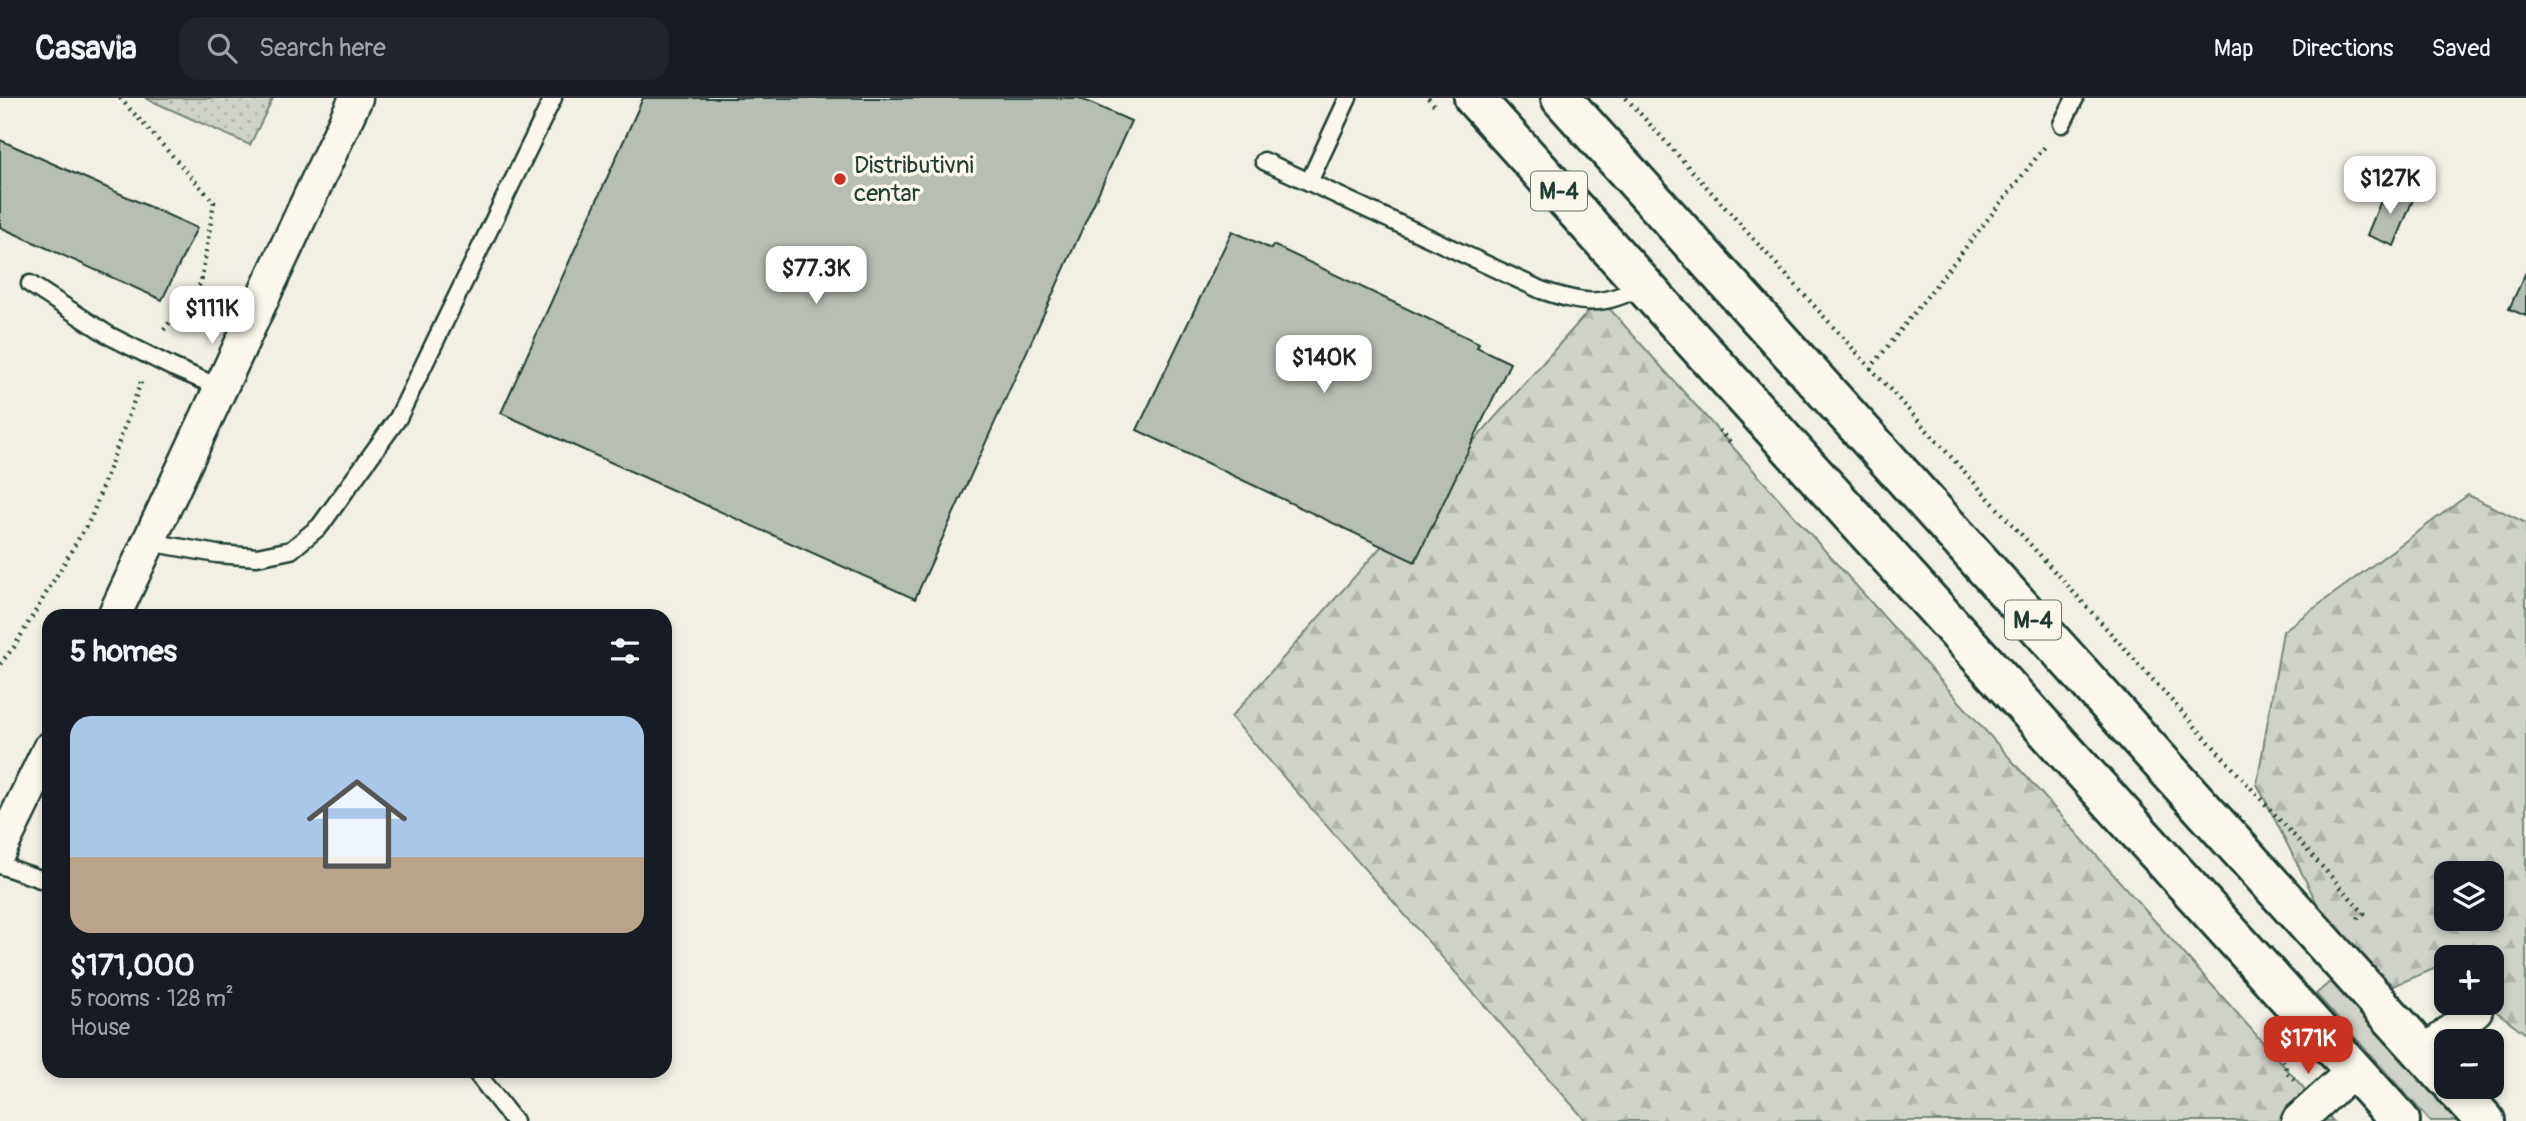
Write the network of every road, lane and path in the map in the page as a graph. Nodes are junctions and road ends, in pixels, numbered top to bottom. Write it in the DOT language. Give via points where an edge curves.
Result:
graph roads {
  1 [pos="356,98"];
  2 [pos="552,98"];
  3 [pos="1348,98"];
  4 [pos="1474,98"];
  5 [pos="1561,98"];
  6 [pos="1626,98"];
  7 [pos="2075,98"];
  8 [pos="2062,124"];
  9 [pos="1264,161"];
  10 [pos="1309,182"];
  11 [pos="30,284"];
  12 [pos="1643,285"];
  13 [pos="1870,369"];
  14 [pos="221,388"];
  15 [pos="149,542"];
  16 [pos="117,609"];
  17 [pos="42,763"];
  18 [pos="0,850"];
  19 [pos="0,865"];
  20 [pos="42,880"];
  21 [pos="2364,913"];
  22 [pos="2434,1065"];
  23 [pos="2354,1070"];
  24 [pos="480,1078"];
  25 [pos="2465,1099"];
  26 [pos="514,1121"];
  27 [pos="2298,1121"];
  28 [pos="2400,1121"];
  29 [pos="2485,1121"];
  1 -- 14 [label="street"];
  2 -- 15 [label="lane" via="398,418 320,526 291,550 257,557"];
  3 -- 10 [label="lane"];
  4 -- 12 [label="main road, M-4"];
  5 -- 22 [label="main road, M-4"];
  6 -- 13 [label="path"];
  7 -- 8 [label="lane"];
  8 -- 13 [label="path"];
  9 -- 10 [label="lane"];
  10 -- 12 [label="lane" via="1567,299 1608,302"];
  11 -- 14 [label="lane" via="110,336"];
  12 -- 23 [label="main road, M-4"];
  13 -- 21 [label="path"];
  14 -- 15 [label="street"];
  15 -- 16 [label="street"];
  17 -- 18 [label="street"];
  19 -- 20 [label="lane"];
  23 -- 27 [label="street"];
  23 -- 28 [label="main road, M-4"];
  24 -- 26 [label="lane"];
  25 -- 29 [label="main road"];
}
